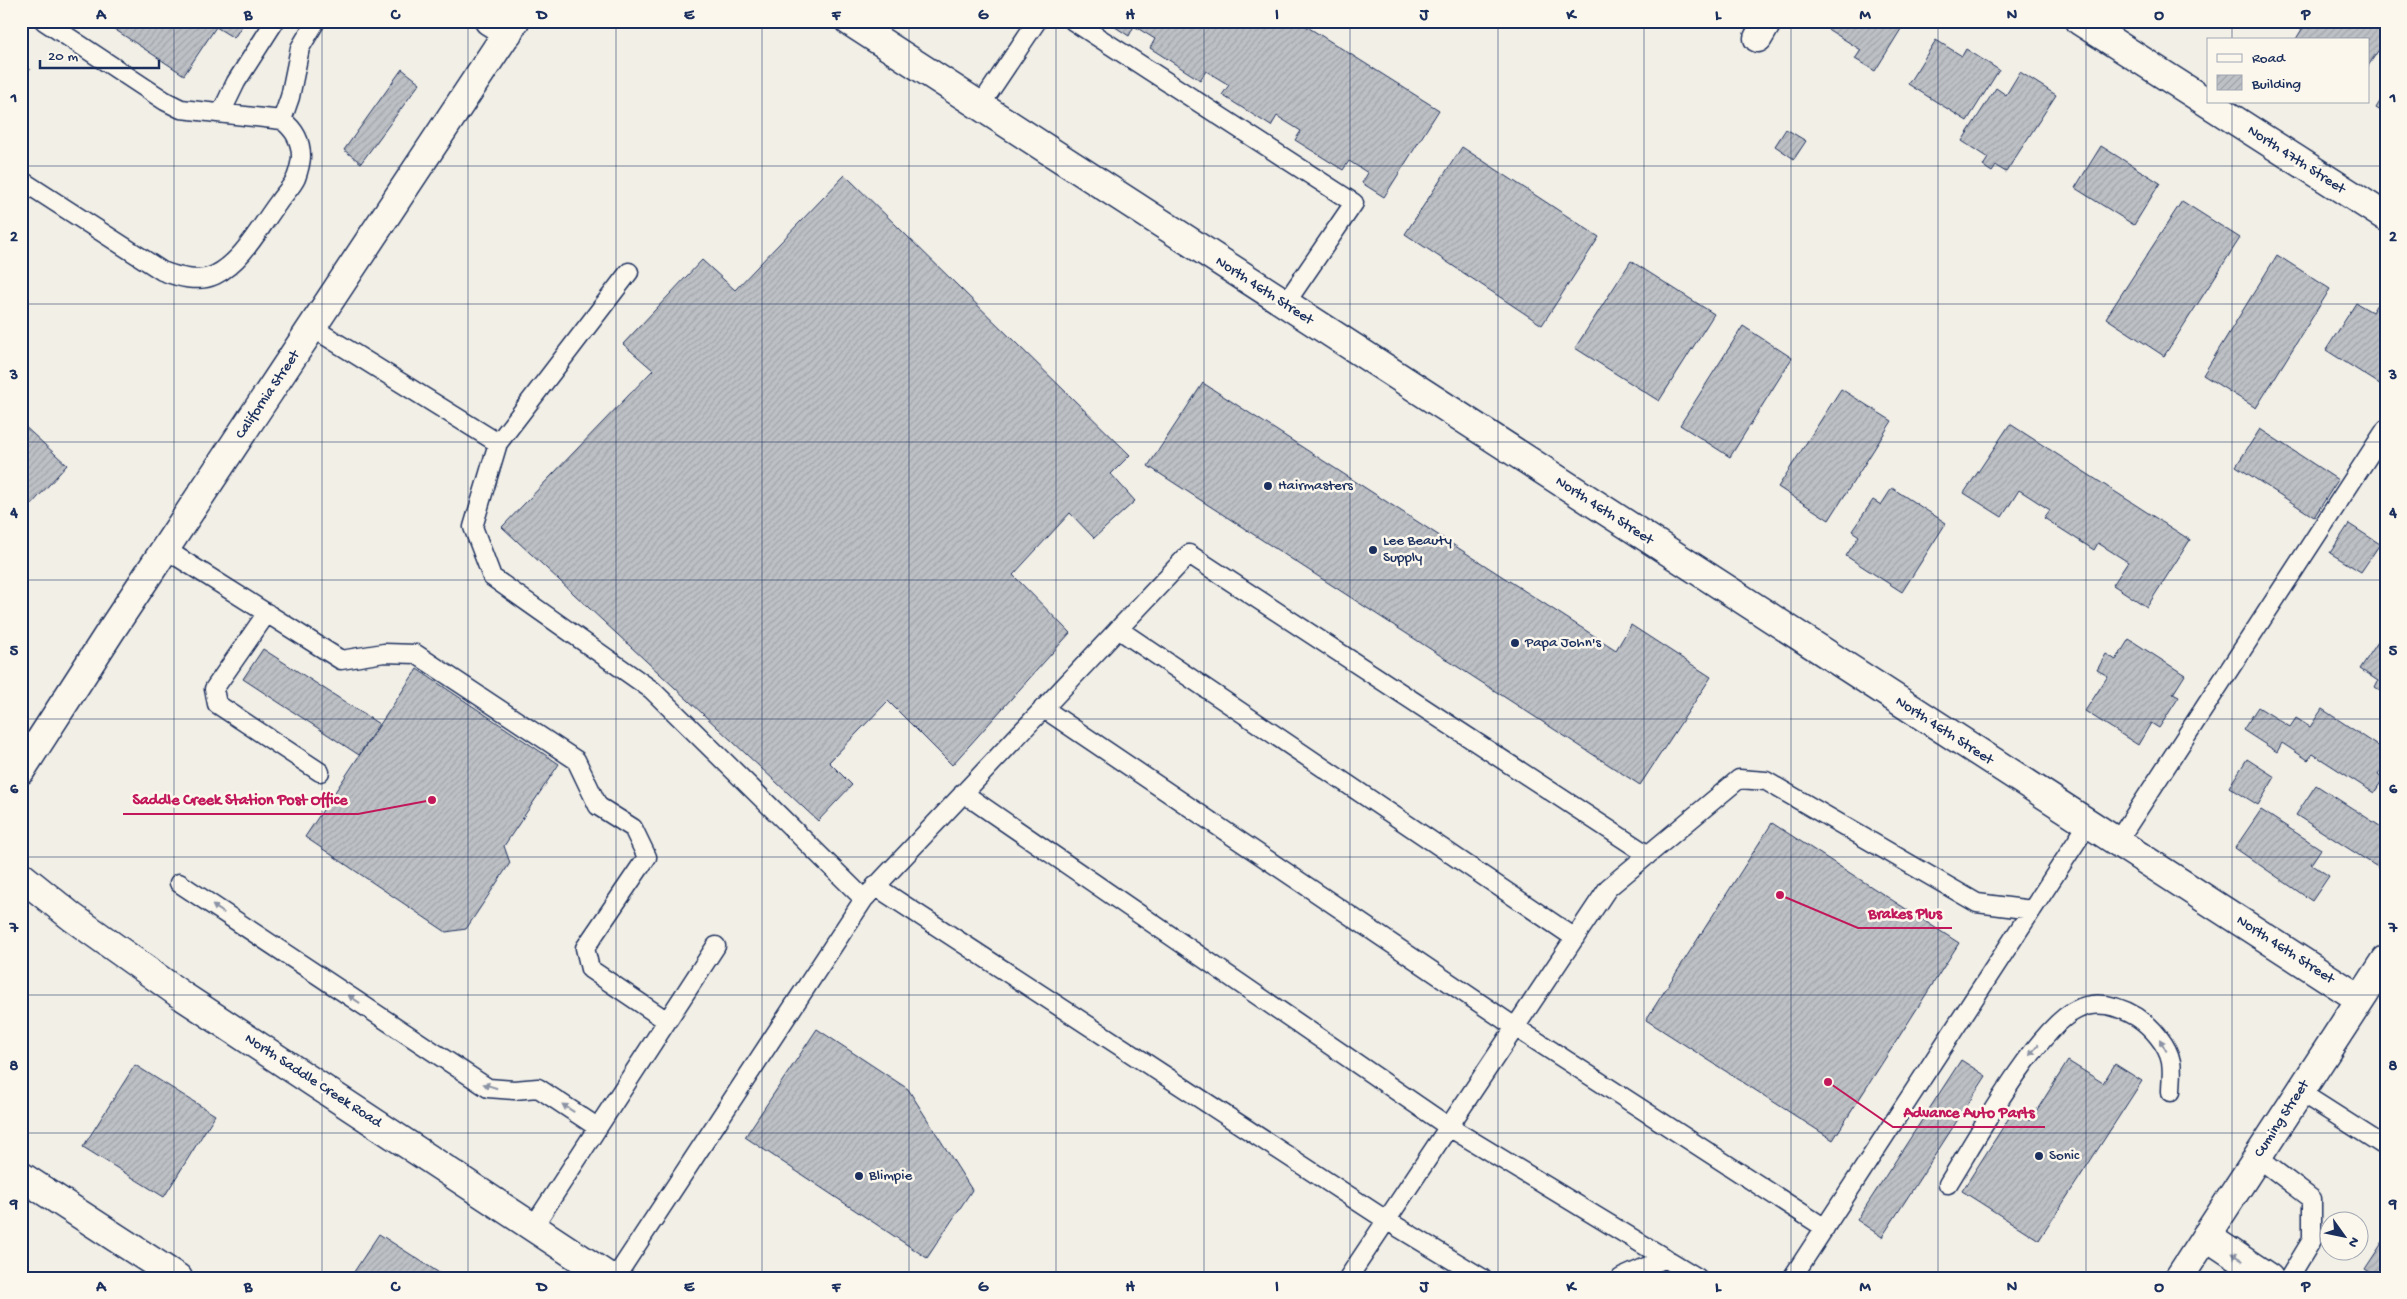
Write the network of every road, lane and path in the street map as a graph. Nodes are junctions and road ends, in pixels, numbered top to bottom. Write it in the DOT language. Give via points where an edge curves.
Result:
graph roads {
  1 [pos="44,21"];
  2 [pos="275,21"];
  3 [pos="316,21"];
  4 [pos="849,21"];
  5 [pos="1037,21"];
  6 [pos="1073,21"];
  7 [pos="2080,21"];
  8 [pos="504,25"];
  9 [pos="30,69"];
  10 [pos="21,83"];
  11 [pos="980,106"];
  12 [pos="221,113"];
  13 [pos="282,120"];
  14 [pos="21,180"];
  15 [pos="2386,217"];
  16 [pos="629,272"];
  17 [pos="1284,304"];
  18 [pos="313,328"];
  19 [pos="2386,430"];
  20 [pos="498,443"];
  21 [pos="165,549"];
  22 [pos="267,613"];
  23 [pos="1118,629"];
  24 [pos="1044,708"];
  25 [pos="21,770"];
  26 [pos="320,772"];
  27 [pos="963,793"];
  28 [pos="2088,824"];
  29 [pos="2117,842"];
  30 [pos="1648,855"];
  31 [pos="21,876"];
  32 [pos="179,883"];
  33 [pos="869,892"];
  34 [pos="2032,910"];
  35 [pos="1575,938"];
  36 [pos="716,946"];
  37 [pos="2386,960"];
  38 [pos="2360,999"];
  39 [pos="667,1022"];
  40 [pos="1515,1027"];
  41 [pos="2171,1092"];
  42 [pos="2300,1092"];
  43 [pos="597,1127"];
  44 [pos="1449,1127"];
  45 [pos="2386,1147"];
  46 [pos="2257,1157"];
  47 [pos="21,1176"];
  48 [pos="1948,1184"];
  49 [pos="1386,1220"];
  50 [pos="533,1227"];
  51 [pos="1825,1228"];
  52 [pos="2206,1236"];
  53 [pos="1666,1258"];
  54 [pos="163,1274"];
  55 [pos="610,1278"];
  56 [pos="615,1278"];
  57 [pos="1348,1278"];
  58 [pos="1482,1278"];
  59 [pos="1621,1278"];
  60 [pos="1698,1278"];
  61 [pos="1792,1278"];
  62 [pos="2179,1278"];
  63 [pos="2269,1278"];
  64 [pos="2289,1278"];
  1 -- 12 [label="lane" via="165,101 181,109"];
  2 -- 12 [label="lane" via="236,82"];
  3 -- 13 [label="lane" via="300,48"];
  4 -- 11 [label="street, North 46th Street"];
  5 -- 11 [label="lane"];
  6 -- 17 [label="lane" via="1354,203"];
  7 -- 15 [label="street, North 47th Street"];
  8 -- 18 [label="street, California Street"];
  9 -- 10 [label="path"];
  11 -- 17 [label="street, North 46th Street"];
  12 -- 13 [label="lane"];
  13 -- 14 [label="lane" via="298,139 301,156 296,178 246,246 214,276 190,278 162,270"];
  16 -- 20 [label="lane"];
  17 -- 28 [label="street, North 46th Street"];
  18 -- 20 [label="lane"];
  18 -- 21 [label="street, California Street"];
  19 -- 29 [label="lane"];
  20 -- 33 [label="lane" via="473,527 492,576 652,690"];
  21 -- 22 [label="lane"];
  21 -- 25 [label="street, California Street"];
  22 -- 26 [label="lane" via="214,689 217,704"];
  22 -- 39 [label="lane" via="341,660 384,653 416,654 576,760 598,806 633,828 648,857 585,948 590,969"];
  23 -- 24 [label="lane"];
  23 -- 30 [label="lane" via="1189,554"];
  23 -- 35 [label="lane"];
  24 -- 27 [label="lane"];
  24 -- 40 [label="lane"];
  27 -- 33 [label="lane"];
  27 -- 44 [label="lane"];
  28 -- 29 [label="street, North 46th Street"];
  28 -- 34 [label="lane"];
  29 -- 38 [label="street, North 46th Street"];
  30 -- 34 [label="lane" via="1739,780 1766,781 1978,903"];
  30 -- 35 [label="lane" via="1608,888"];
  31 -- 50 [label="street, North Saddle Creek Road" via="172,989"];
  43 -- 32 [label="lane, one-way" via="538,1088 488,1088"];
  33 -- 49 [label="lane"];
  33 -- 56 [label="lane"];
  34 -- 51 [label="lane"];
  35 -- 40 [label="lane"];
  36 -- 39 [label="lane"];
  37 -- 38 [label="street, Cuming Street"];
  38 -- 42 [label="street, Cuming Street"];
  39 -- 43 [label="lane"];
  40 -- 44 [label="lane"];
  40 -- 51 [label="lane"];
  41 -- 48 [label="lane, one-way" via="2171,1061 2161,1040 2144,1021 2122,1008 2098,1004 2075,1010 2031,1053"];
  42 -- 45 [label="lane"];
  42 -- 46 [label="street, Cuming Street"];
  43 -- 50 [label="lane"];
  44 -- 49 [label="lane"];
  44 -- 53 [label="lane"];
  46 -- 52 [label="street, Cuming Street"];
  46 -- 64 [label="lane" via="2312,1199 2312,1240"];
  47 -- 54 [label="street"];
  49 -- 57 [label="lane"];
  49 -- 58 [label="lane"];
  50 -- 55 [label="street, North Saddle Creek Road"];
  51 -- 61 [label="lane"];
  52 -- 62 [label="street, Cuming Street"];
  63 -- 52 [label="street, one-way"];
  53 -- 59 [label="lane"];
  53 -- 60 [label="lane"];
}
